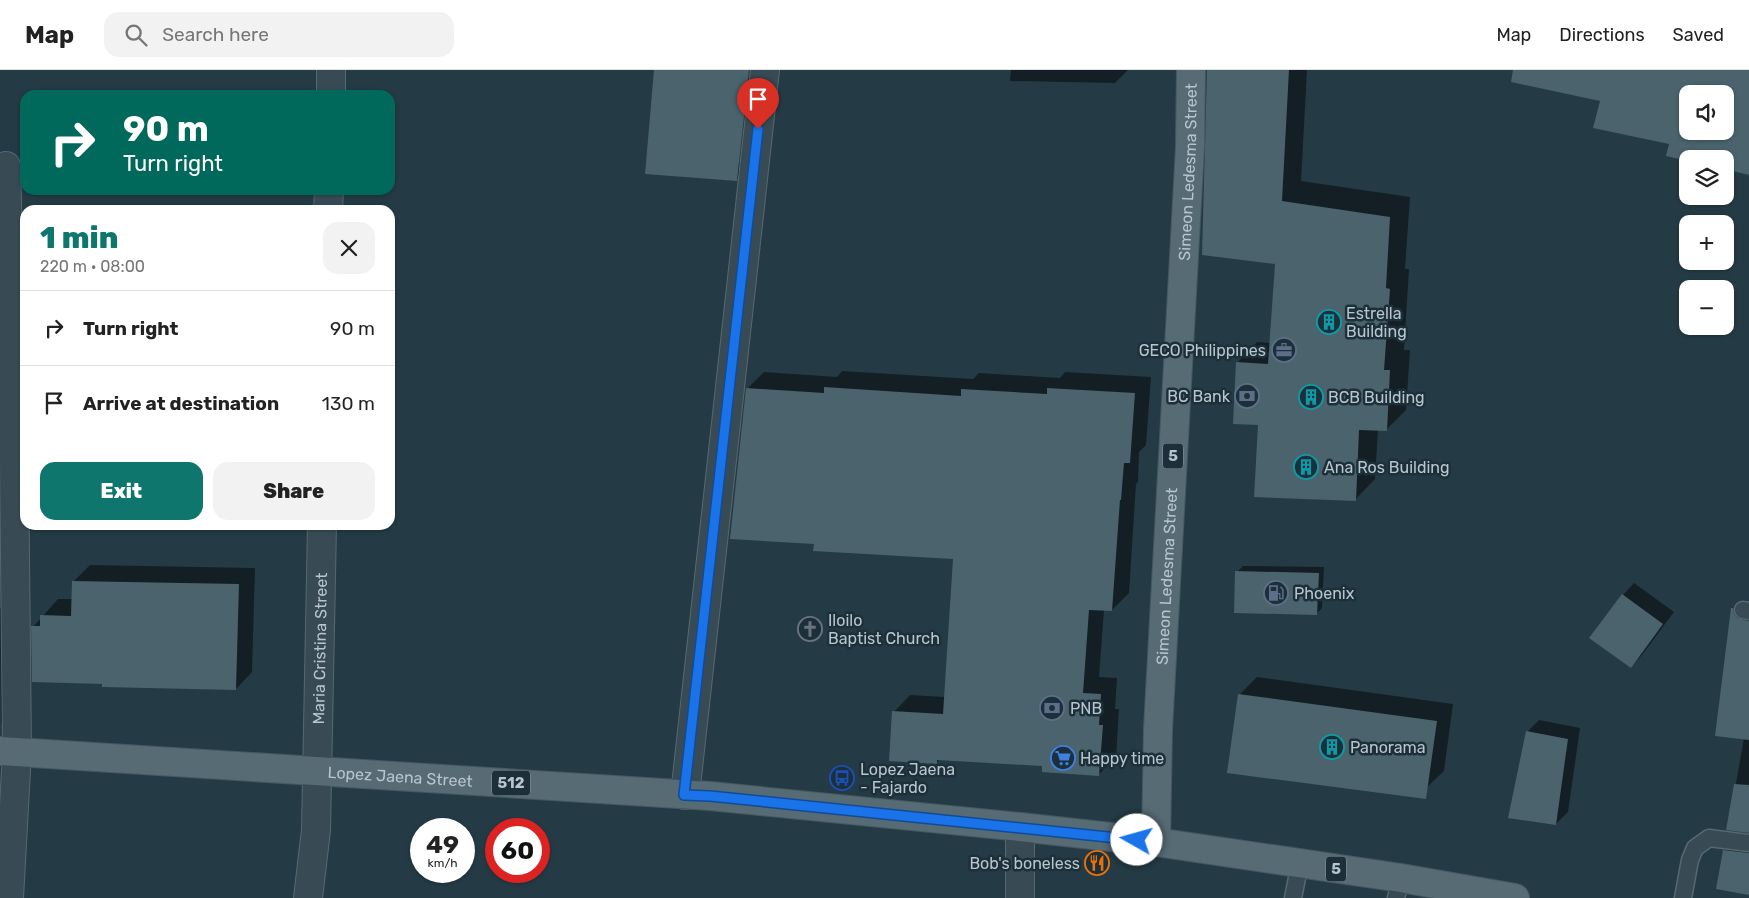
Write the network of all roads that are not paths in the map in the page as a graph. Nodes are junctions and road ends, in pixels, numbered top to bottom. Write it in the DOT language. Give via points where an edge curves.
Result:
graph roads {
  1 [pos="331,70"];
  2 [pos="765,70"];
  3 [pos="1191,70"];
  4 [pos="331,90"];
  5 [pos="6,166"];
  6 [pos="322,530"];
  7 [pos="8,751"];
  8 [pos="318,771"];
  9 [pos="684,795"];
  10 [pos="1020,827"];
  11 [pos="1156,842"];
  12 [pos="1749,843"];
  13 [pos="1300,864"];
  14 [pos="1398,888"];
  15 [pos="8,898"];
  16 [pos="308,898"];
  17 [pos="1020,898"];
  18 [pos="1293,898"];
  19 [pos="1515,898"];
  20 [pos="1683,898"];
  1 -- 4 [label="street"];
  2 -- 9 [label="street"];
  3 -- 11 [label="main road, Simeon Ledesma Street / 5" via="1190,147 1158,730"];
  5 -- 7 [label="street" via="14,459"];
  6 -- 8 [label="street, Maria Cristina Street"];
  7 -- 8 [label="main road, Lopez Jaena Street / 512"];
  7 -- 15 [label="street"];
  8 -- 9 [label="main road, Lopez Jaena Street / 512"];
  8 -- 16 [label="street, Maria Cristina Street" via="316,830"];
  9 -- 10 [label="main road, Lopez Jaena Street / 512"];
  10 -- 11 [label="main road, Lopez Jaena Street / 512"];
  10 -- 17 [label="street"];
  11 -- 13 [label="main road, Lopez Jaena Street / 5"];
  12 -- 20 [label="lane" via="1709,838 1695,848"];
  13 -- 14 [label="main road, Lopez Jaena Street / 5"];
  13 -- 18 [label="lane"];
  14 -- 19 [label="main road, Lopez Jaena Street / 5"];
}
